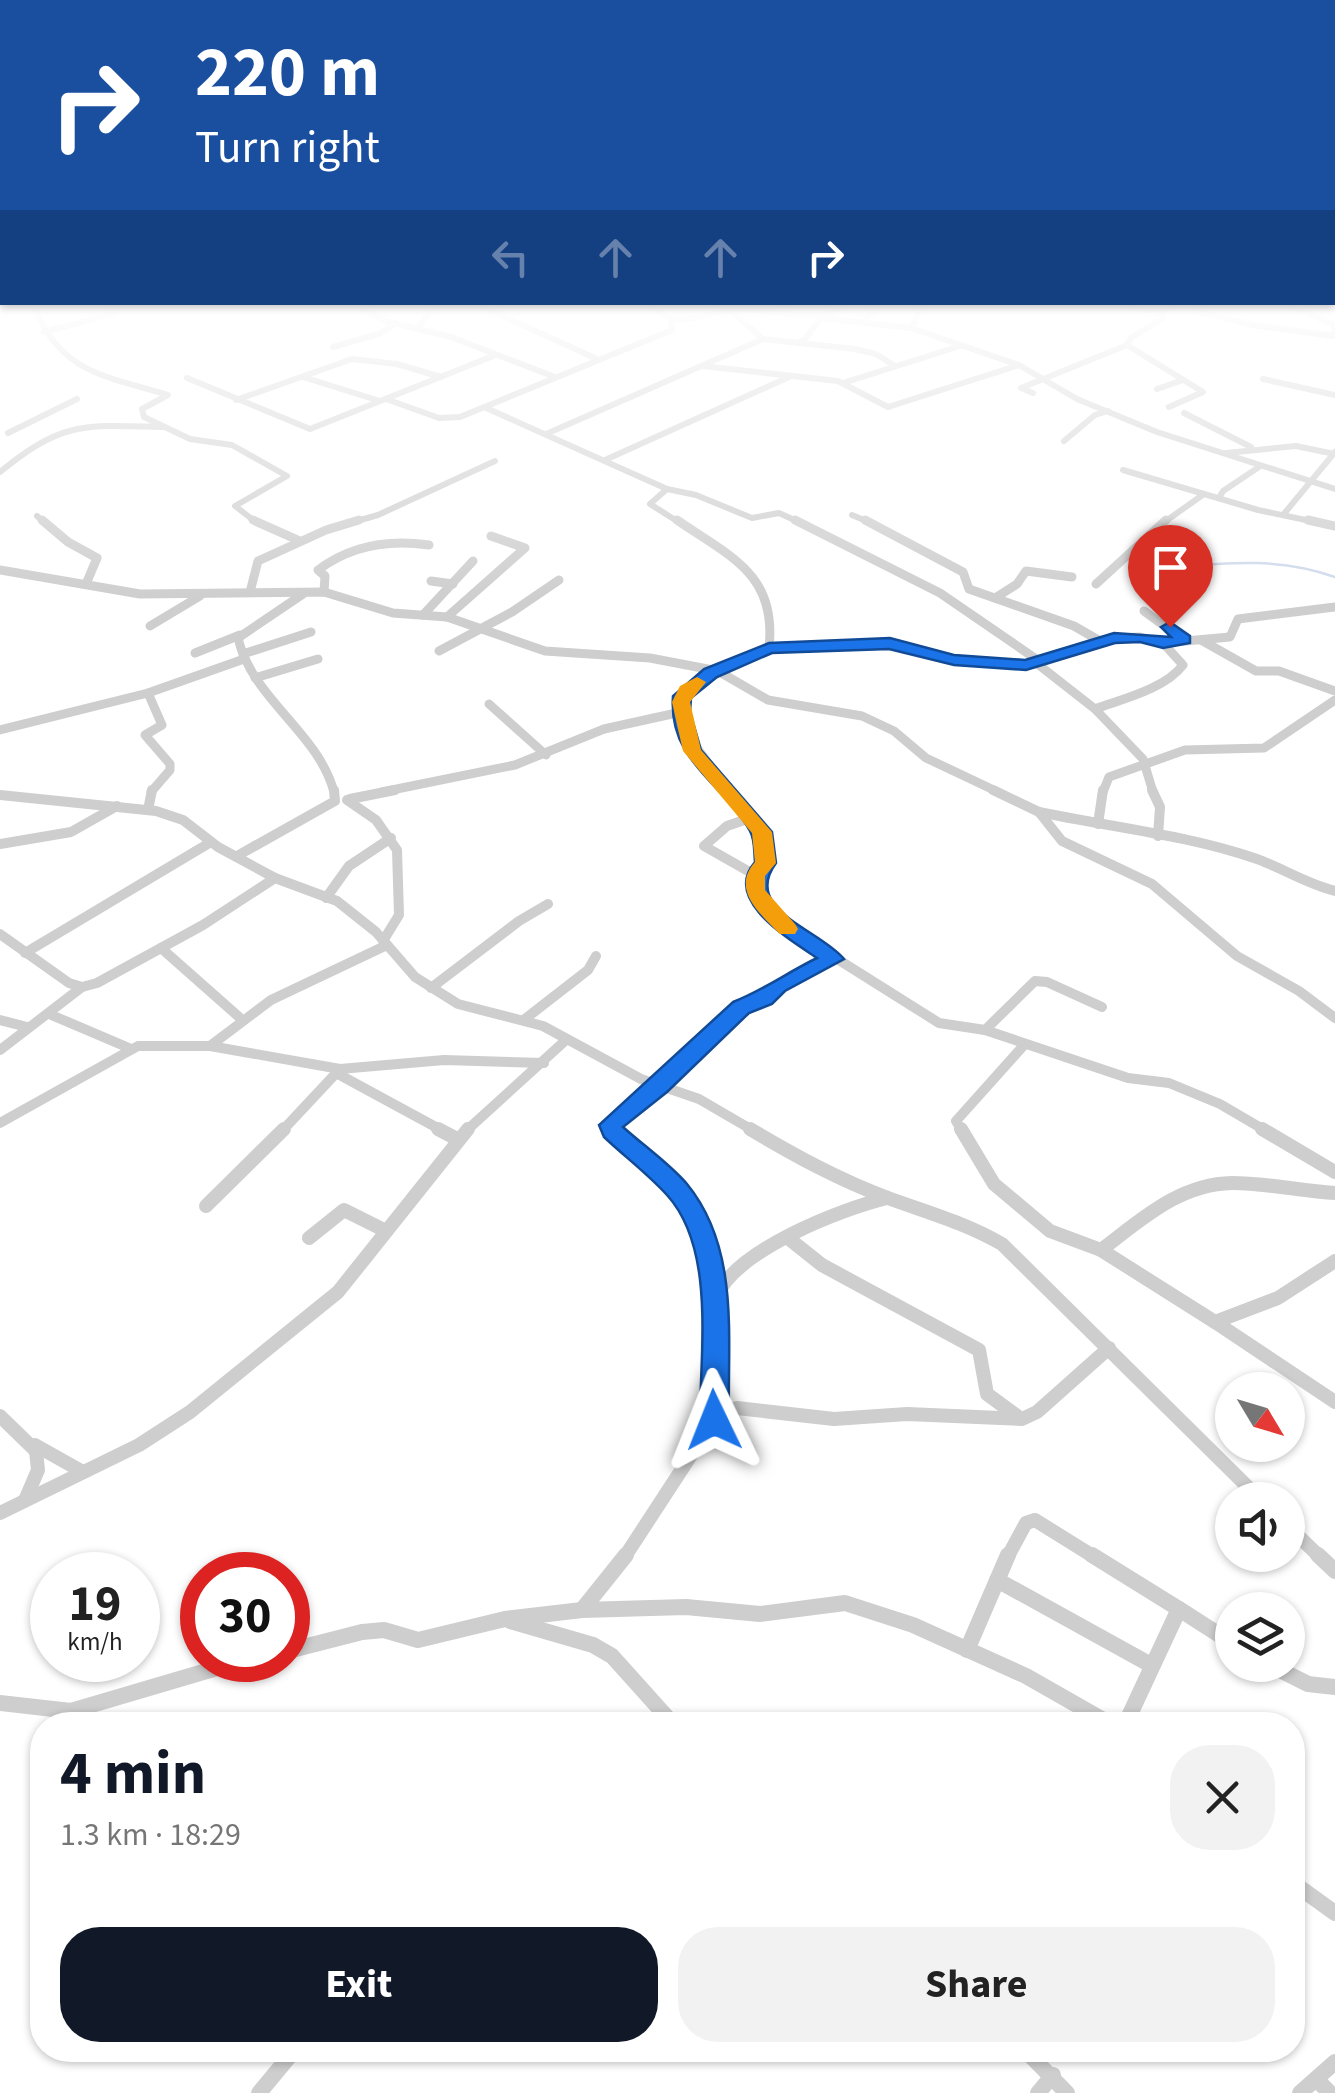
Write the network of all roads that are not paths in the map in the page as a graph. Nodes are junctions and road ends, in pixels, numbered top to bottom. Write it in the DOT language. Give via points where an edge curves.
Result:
graph roads {
  1 [pos="61,406"];
  2 [pos="150,406"];
  3 [pos="250,406"];
  4 [pos="372,406"];
  5 [pos="401,406"];
  6 [pos="487,406"];
  7 [pos="610,406"];
  8 [pos="727,406"];
  9 [pos="1094,406"];
  10 [pos="1173,406"];
  11 [pos="484,407"];
  12 [pos="1169,407"];
  13 [pos="1108,411"];
  14 [pos="1184,413"];
  15 [pos="164,427"];
  16 [pos="2,434"];
  17 [pos="546,434"];
  18 [pos="1064,441"];
  19 [pos="1255,448"];
  20 [pos="1335,453"];
  21 [pos="1224,454"];
  22 [pos="605,460"];
  23 [pos="495,461"];
  24 [pos="1259,466"];
  25 [pos="1123,470"];
  26 [pos="0,472"];
  27 [pos="1308,483"];
  28 [pos="667,489"];
  29 [pos="1335,489"];
  30 [pos="1204,494"];
  31 [pos="1219,498"];
  32 [pos="1283,514"];
  33 [pos="852,515"];
  34 [pos="37,516"];
  35 [pos="1335,526"];
  36 [pos="491,536"];
  37 [pos="300,542"];
  38 [pos="429,545"];
  39 [pos="473,561"];
  40 [pos="0,570"];
  41 [pos="1072,577"];
  42 [pos="559,580"];
  43 [pos="431,581"];
  44 [pos="86,584"];
  45 [pos="453,584"];
  46 [pos="1096,584"];
  47 [pos="250,592"];
  48 [pos="307,592"];
  49 [pos="324,592"];
  50 [pos="200,596"];
  51 [pos="995,598"];
  52 [pos="1335,607"];
  53 [pos="1144,611"];
  54 [pos="423,615"];
  55 [pos="447,616"];
  56 [pos="150,626"];
  57 [pos="483,630"];
  58 [pos="311,632"];
  59 [pos="240,635"];
  60 [pos="1199,639"];
  61 [pos="1184,640"];
  62 [pos="1100,641"];
  63 [pos="1163,643"];
  64 [pos="769,648"];
  65 [pos="439,651"];
  66 [pos="195,653"];
  67 [pos="243,656"];
  68 [pos="318,658"];
  69 [pos="1037,662"];
  70 [pos="718,671"];
  71 [pos="255,678"];
  72 [pos="1335,691"];
  73 [pos="148,693"];
  74 [pos="1335,700"];
  75 [pos="489,704"];
  76 [pos="1095,708"];
  77 [pos="681,712"];
  78 [pos="0,730"];
  79 [pos="546,755"];
  80 [pos="1146,764"];
  81 [pos="0,795"];
  82 [pos="350,799"];
  83 [pos="334,801"];
  84 [pos="118,806"];
  85 [pos="148,810"];
  86 [pos="1039,812"];
  87 [pos="750,818"];
  88 [pos="1098,824"];
  89 [pos="1158,836"];
  90 [pos="391,838"];
  91 [pos="211,842"];
  92 [pos="0,844"];
  93 [pos="237,856"];
  94 [pos="755,875"];
  95 [pos="275,878"];
  96 [pos="1335,891"];
  97 [pos="326,898"];
  98 [pos="548,904"];
  99 [pos="0,934"];
  100 [pos="385,943"];
  101 [pos="161,948"];
  102 [pos="25,952"];
  103 [pos="596,956"];
  104 [pos="833,959"];
  105 [pos="82,986"];
  106 [pos="432,988"];
  107 [pos="1102,1007"];
  108 [pos="1334,1013"];
  109 [pos="48,1014"];
  110 [pos="239,1018"];
  111 [pos="525,1019"];
  112 [pos="0,1020"];
  113 [pos="27,1028"];
  114 [pos="986,1030"];
  115 [pos="567,1039"];
  116 [pos="1025,1044"];
  117 [pos="210,1046"];
  118 [pos="130,1048"];
  119 [pos="0,1050"];
  120 [pos="544,1062"];
  121 [pos="339,1072"];
  122 [pos="659,1086"];
  123 [pos="0,1123"];
  124 [pos="457,1139"];
  125 [pos="1335,1172"];
  126 [pos="1335,1192"];
  127 [pos="887,1198"];
  128 [pos="206,1206"];
  129 [pos="384,1230"];
  130 [pos="309,1238"];
  131 [pos="788,1238"];
  132 [pos="1101,1250"];
  133 [pos="1335,1260"];
  134 [pos="716,1296"];
  135 [pos="1215,1322"];
  136 [pos="1109,1348"];
  137 [pos="1335,1402"];
  138 [pos="0,1416"];
  139 [pos="1022,1419"];
  140 [pos="714,1420"];
  141 [pos="36,1445"];
  142 [pos="83,1472"];
  143 [pos="1243,1482"];
  144 [pos="26,1498"];
  145 [pos="0,1513"];
  146 [pos="1305,1542"];
  147 [pos="1335,1571"];
  148 [pos="997,1580"];
  149 [pos="1179,1609"];
  150 [pos="582,1610"];
  151 [pos="505,1619"];
  152 [pos="1215,1633"];
  153 [pos="310,1645"];
  154 [pos="967,1650"];
  155 [pos="1151,1665"];
  156 [pos="180,1679"];
  157 [pos="1304,1682"];
  158 [pos="1335,1687"];
  159 [pos="0,1703"];
  160 [pos="662,1712"];
  161 [pos="1093,1712"];
  162 [pos="1131,1712"];
  163 [pos="1305,1891"];
  164 [pos="1335,1912"];
  165 [pos="285,2062"];
  166 [pos="1038,2062"];
  167 [pos="1335,2062"];
  168 [pos="1053,2075"];
  169 [pos="1324,2087"];
  170 [pos="259,2093"];
  171 [pos="1038,2093"];
  172 [pos="1067,2093"];
  173 [pos="1300,2093"];
  1 -- 16 [label="street"];
  2 -- 15 [label="street" via="140,412"];
  3 -- 4 [label="street" via="310,430"];
  5 -- 11 [label="street" via="449,419"];
  6 -- 11 [label="street"];
  7 -- 17 [label="street"];
  8 -- 22 [label="street"];
  9 -- 13 [label="street"];
  10 -- 12 [label="street"];
  11 -- 17 [label="street"];
  13 -- 18 [label="street"];
  13 -- 21 [label="street"];
  14 -- 19 [label="street"];
  15 -- 26 [label="street" via="83,424 33,444"];
  15 -- 37 [label="street" via="202,443 232,445 287,476 235,506"];
  17 -- 22 [label="street"];
  19 -- 20 [label="street"];
  19 -- 21 [label="street"];
  20 -- 27 [label="street"];
  21 -- 24 [label="street"];
  22 -- 28 [label="street"];
  23 -- 37 [label="street"];
  24 -- 27 [label="street"];
  24 -- 31 [label="street"];
  25 -- 30 [label="street"];
  27 -- 29 [label="street"];
  27 -- 32 [label="street"];
  28 -- 64 [label="street" via="648,502 762,587"];
  28 -- 69 [label="street" via="752,518 779,512 940,594"];
  30 -- 31 [label="street"];
  30 -- 46 [label="street"];
  31 -- 32 [label="street"];
  32 -- 35 [label="street"];
  33 -- 51 [label="street" via="898,534 963,572 966,587"];
  34 -- 44 [label="street" via="97,558"];
  36 -- 55 [label="street" via="525,548"];
  37 -- 47 [label="street" via="260,558"];
  38 -- 49 [label="street" via="395,540 342,556 318,570 325,576"];
  39 -- 45 [label="street"];
  40 -- 44 [label="street"];
  41 -- 51 [label="street" via="1030,570"];
  42 -- 57 [label="street"];
  43 -- 45 [label="street"];
  44 -- 50 [label="street"];
  45 -- 54 [label="street"];
  47 -- 48 [label="street"];
  47 -- 50 [label="street"];
  48 -- 49 [label="street"];
  48 -- 59 [label="street"];
  49 -- 54 [label="street"];
  50 -- 56 [label="street"];
  51 -- 62 [label="street"];
  52 -- 60 [label="street" via="1246,617 1230,637"];
  53 -- 61 [label="street"];
  54 -- 55 [label="street"];
  55 -- 57 [label="street"];
  57 -- 65 [label="street"];
  57 -- 70 [label="street" via="545,651 650,658"];
  58 -- 67 [label="street"];
  59 -- 66 [label="street"];
  59 -- 67 [label="street"];
  60 -- 61 [label="street"];
  60 -- 72 [label="street" via="1256,671 1279,671"];
  61 -- 63 [label="street"];
  62 -- 63 [label="street" via="1130,636"];
  62 -- 69 [label="street"];
  63 -- 76 [label="street" via="1180,660 1180,670"];
  64 -- 69 [label="street" via="890,644 954,660"];
  64 -- 70 [label="street"];
  67 -- 71 [label="street"];
  67 -- 73 [label="street"];
  68 -- 71 [label="street"];
  69 -- 76 [label="street"];
  70 -- 77 [label="street" via="686,690"];
  70 -- 86 [label="street" via="768,700 870,719 926,758"];
  71 -- 83 [label="street" via="324,766"];
  73 -- 78 [label="street"];
  73 -- 85 [label="street" via="162,725 144,735 170,764 152,789"];
  74 -- 80 [label="street" via="1264,748 1185,750"];
  75 -- 79 [label="street"];
  76 -- 80 [label="street"];
  77 -- 79 [label="street" via="604,730"];
  77 -- 87 [label="street" via="692,751"];
  79 -- 82 [label="street"];
  80 -- 88 [label="street" via="1106,780"];
  80 -- 89 [label="street" via="1160,807"];
  81 -- 84 [label="street"];
  82 -- 83 [label="street"];
  82 -- 90 [label="street"];
  83 -- 93 [label="street"];
  84 -- 85 [label="street"];
  84 -- 92 [label="street" via="71,832"];
  85 -- 91 [label="street" via="183,820"];
  86 -- 88 [label="street"];
  86 -- 108 [label="street" via="1078,852 1152,884 1237,956"];
  87 -- 94 [label="street" via="762,832 766,863"];
  87 -- 94 [label="street" via="704,846"];
  88 -- 89 [label="street"];
  89 -- 96 [label="street" via="1260,860"];
  90 -- 97 [label="street" via="350,866"];
  90 -- 100 [label="street" via="401,909"];
  91 -- 93 [label="street"];
  91 -- 102 [label="street" via="89,920"];
  93 -- 95 [label="street"];
  94 -- 104 [label="street" via="755,890 780,923"];
  95 -- 97 [label="street"];
  95 -- 101 [label="street"];
  97 -- 100 [label="street"];
  98 -- 106 [label="street"];
  99 -- 102 [label="street"];
  100 -- 106 [label="street"];
  100 -- 110 [label="street"];
  101 -- 105 [label="street"];
  101 -- 110 [label="street"];
  102 -- 105 [label="street"];
  103 -- 111 [label="street" via="588,970"];
  104 -- 114 [label="street" via="939,1023"];
  104 -- 122 [label="street" via="741,1007"];
  105 -- 109 [label="street"];
  106 -- 111 [label="street" via="458,1004"];
  107 -- 114 [label="street" via="1036,981"];
  109 -- 113 [label="street"];
  109 -- 118 [label="street"];
  110 -- 117 [label="street"];
  111 -- 115 [label="street"];
  112 -- 113 [label="street"];
  113 -- 119 [label="street"];
  114 -- 116 [label="street"];
  115 -- 120 [label="street"];
  115 -- 122 [label="street"];
  116 -- 125 [label="street" via="1128,1078 1170,1083"];
  116 -- 132 [label="street" via="956,1121 994,1184 1050,1231"];
  117 -- 118 [label="street"];
  117 -- 121 [label="street"];
  118 -- 123 [label="street"];
  120 -- 121 [label="street" via="444,1060"];
  120 -- 124 [label="street"];
  121 -- 124 [label="street"];
  121 -- 128 [label="street"];
  122 -- 127 [label="street" via="699,1100 815,1167"];
  122 -- 134 [label="street" via="617,1118 612,1131 690,1208 704,1235"];
  124 -- 129 [label="street"];
  126 -- 132 [label="street" via="1201,1187 1167,1202"];
  127 -- 131 [label="street" via="828,1215"];
  127 -- 136 [label="street" via="964,1222 1002,1244"];
  129 -- 130 [label="street" via="344,1210"];
  129 -- 142 [label="street" via="352,1280 190,1412"];
  131 -- 134 [label="street"];
  131 -- 139 [label="street" via="822,1266 979,1350 987,1394"];
  132 -- 135 [label="street"];
  133 -- 135 [label="street" via="1296,1289"];
  134 -- 140 [label="street"];
  135 -- 137 [label="street"];
  136 -- 139 [label="street"];
  136 -- 143 [label="street"];
  138 -- 141 [label="street"];
  139 -- 140 [label="street" via="907,1414 834,1420 737,1408"];
  140 -- 150 [label="street" via="640,1538"];
  141 -- 142 [label="street"];
  141 -- 144 [label="street" via="38,1477"];
  142 -- 144 [label="street"];
  144 -- 145 [label="street"];
  146 -- 147 [label="street"];
  148 -- 149 [label="street" via="1016,1538 1035,1520"];
  148 -- 154 [label="street"];
  148 -- 155 [label="street"];
  149 -- 152 [label="street"];
  149 -- 155 [label="street"];
  150 -- 151 [label="street"];
  150 -- 154 [label="street" via="686,1607 760,1614 844,1603"];
  151 -- 153 [label="street" via="435,1638 384,1630"];
  151 -- 160 [label="street" via="612,1656"];
  154 -- 161 [label="street"];
  155 -- 162 [label="street"];
  156 -- 159 [label="street" via="71,1711"];
  157 -- 158 [label="street"];
  163 -- 164 [label="street"];
  165 -- 170 [label="street"];
  166 -- 168 [label="street"];
  167 -- 169 [label="street"];
  168 -- 171 [label="street"];
  168 -- 172 [label="street"];
  169 -- 173 [label="street"];
}
